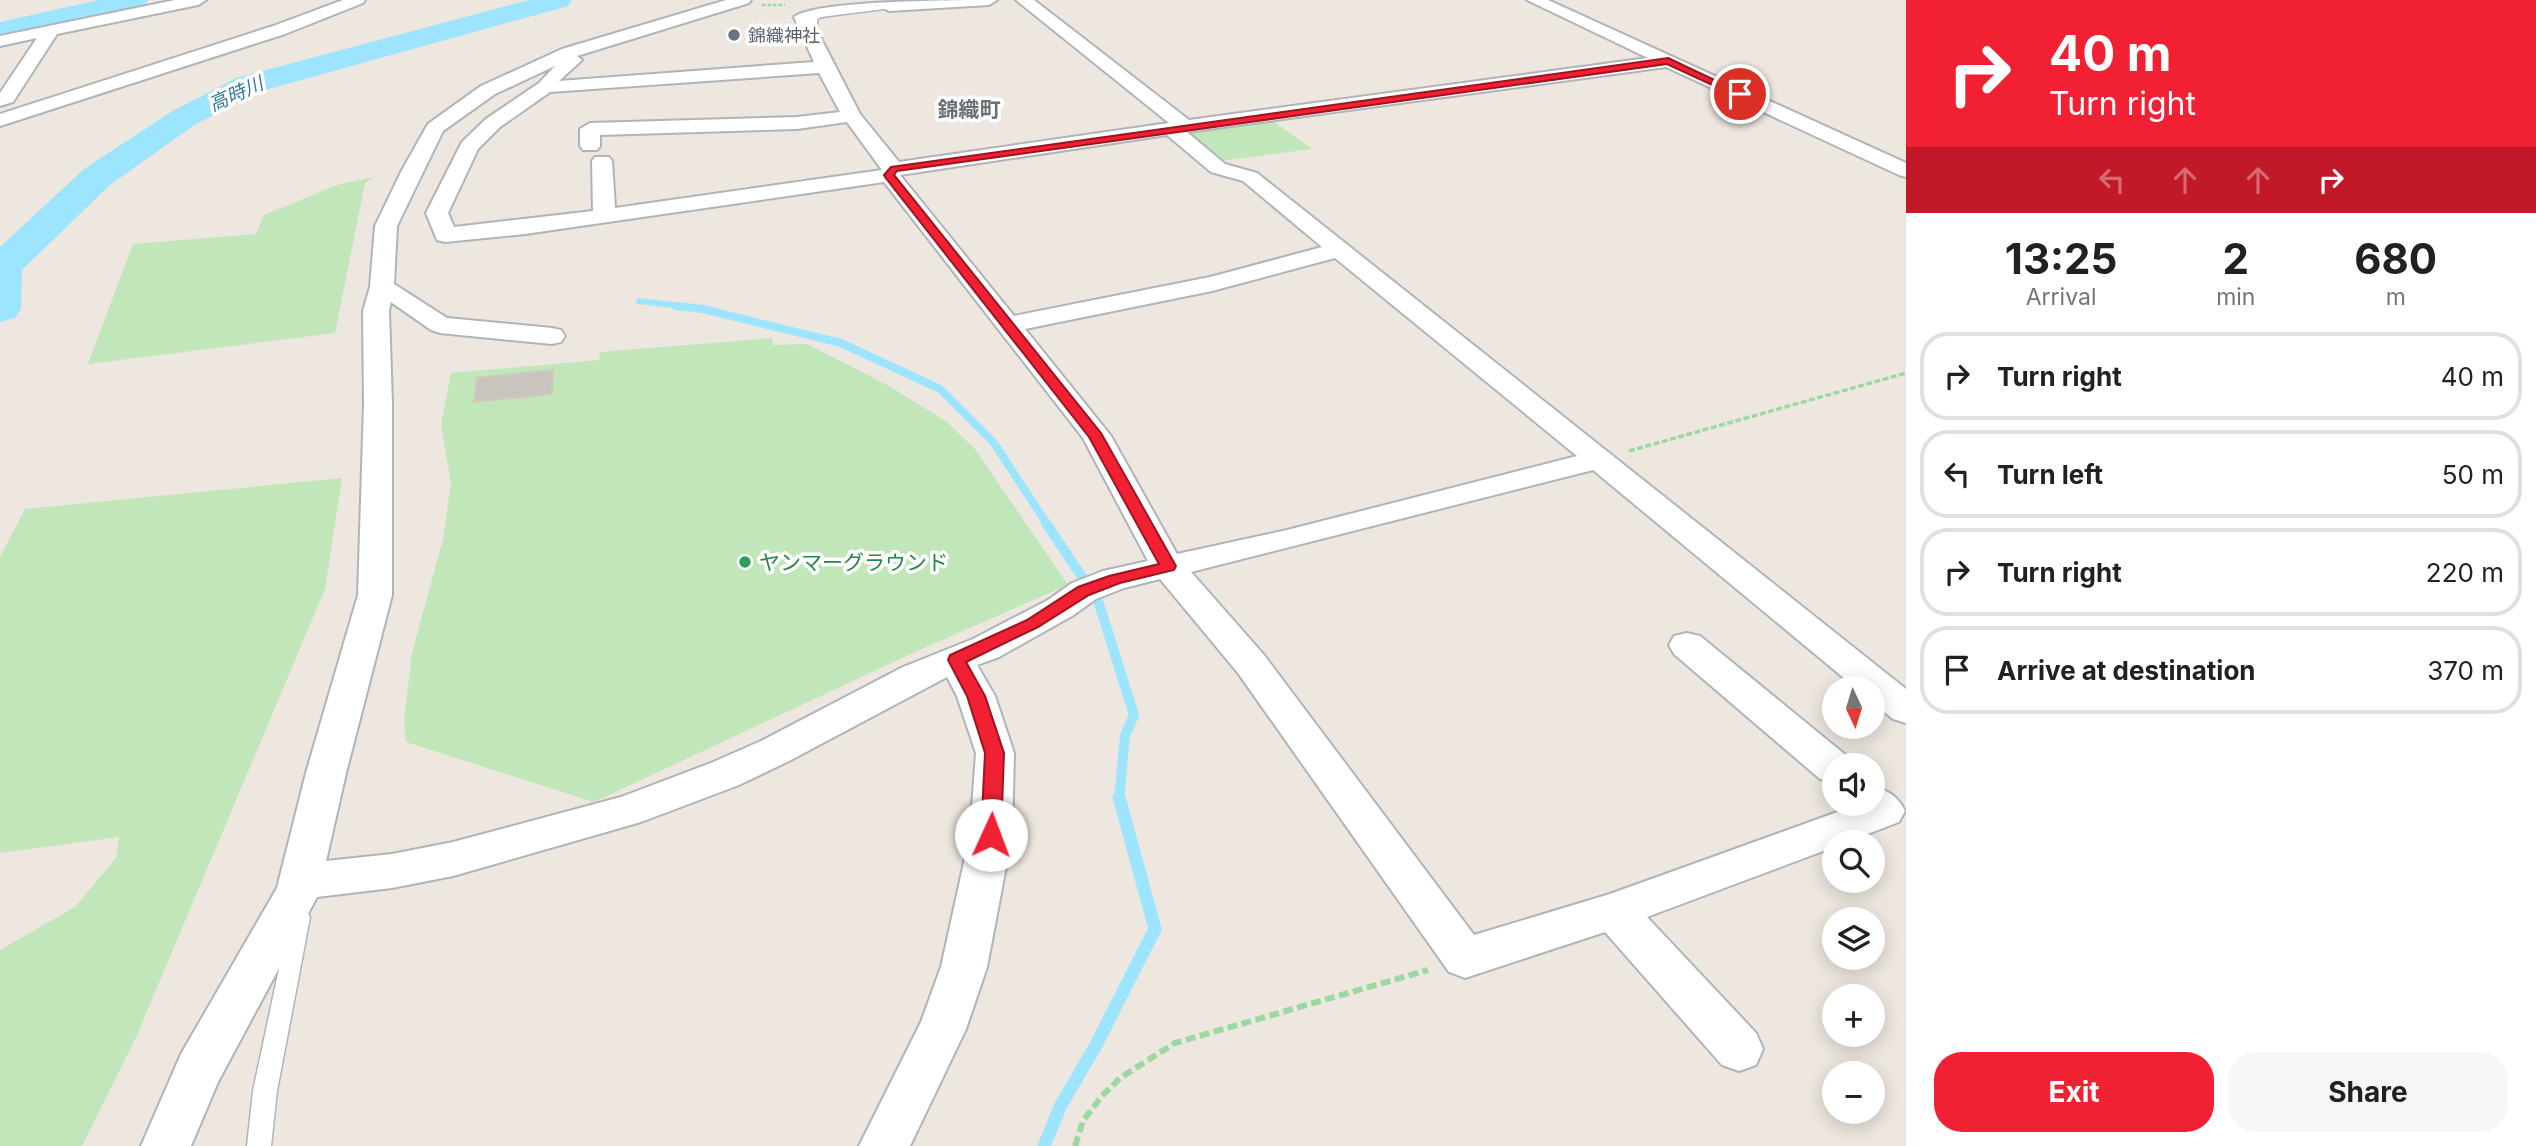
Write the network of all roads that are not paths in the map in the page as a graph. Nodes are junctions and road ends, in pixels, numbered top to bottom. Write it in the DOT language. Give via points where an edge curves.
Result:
graph roads {
  1 [pos="198,0"];
  2 [pos="357,0"];
  3 [pos="743,0"];
  4 [pos="989,0"];
  5 [pos="1024,0"];
  6 [pos="1535,0"];
  7 [pos="884,2"];
  8 [pos="52,29"];
  9 [pos="0,41"];
  10 [pos="599,44"];
  11 [pos="1668,61"];
  12 [pos="27,67"];
  13 [pos="825,67"];
  14 [pos="0,70"];
  15 [pos="7,85"];
  16 [pos="545,87"];
  17 [pos="0,100"];
  18 [pos="852,116"];
  19 [pos="0,120"];
  20 [pos="1178,127"];
  21 [pos="1906,171"];
  22 [pos="891,172"];
  23 [pos="604,216"];
  24 [pos="1339,250"];
  25 [pos="382,287"];
  26 [pos="1007,326"];
  27 [pos="552,336"];
  28 [pos="1598,460"];
  29 [pos="1168,566"];
  30 [pos="1687,645"];
  31 [pos="956,660"];
  32 [pos="1906,709"];
  33 [pos="1822,758"];
  34 [pos="1888,806"];
  35 [pos="299,886"];
  36 [pos="1613,911"];
  37 [pos="1739,1049"];
  38 [pos="166,1146"];
  39 [pos="259,1146"];
  40 [pos="884,1146"];
  1 -- 8 [label="street"];
  2 -- 19 [label="street"];
  3 -- 10 [label="street"];
  4 -- 7 [label="street"];
  5 -- 20 [label="street"];
  6 -- 11 [label="street"];
  7 -- 13 [label="street" via="802,17"];
  8 -- 9 [label="street"];
  8 -- 12 [label="street"];
  10 -- 16 [label="street" via="554,75"];
  10 -- 25 [label="street" via="546,62 488,90 435,128 386,226"];
  11 -- 20 [label="street"];
  11 -- 21 [label="street"];
  12 -- 14 [label="street"];
  12 -- 15 [label="street"];
  13 -- 16 [label="street"];
  13 -- 18 [label="street"];
  15 -- 17 [label="street" via="6,98"];
  16 -- 23 [label="street" via="469,146 437,213 445,234"];
  18 -- 22 [label="street"];
  18 -- 23 [label="street" via="797,123 590,129"];
  20 -- 22 [label="street"];
  20 -- 24 [label="street" via="1218,167 1250,177"];
  22 -- 23 [label="street"];
  22 -- 26 [label="street"];
  24 -- 26 [label="street" via="1212,284"];
  24 -- 28 [label="street"];
  25 -- 27 [label="street" via="440,325"];
  25 -- 35 [label="street" via="376,311 375,595"];
  26 -- 29 [label="street" via="1096,436"];
  28 -- 29 [label="street"];
  28 -- 32 [label="street"];
  29 -- 31 [label="street" via="1084,591 1032,624"];
  29 -- 36 [label="street" via="1251,664 1465,958"];
  30 -- 33 [label="street"];
  31 -- 35 [label="street" via="725,774 627,811 453,859"];
  31 -- 40 [label="street" via="976,696 995,753 991,835 964,967 942,1029"];
  34 -- 36 [label="street"];
  35 -- 38 [label="street" via="198,1070"];
  35 -- 39 [label="lane" via="302,906 265,1091"];
  36 -- 37 [label="street"];
}
